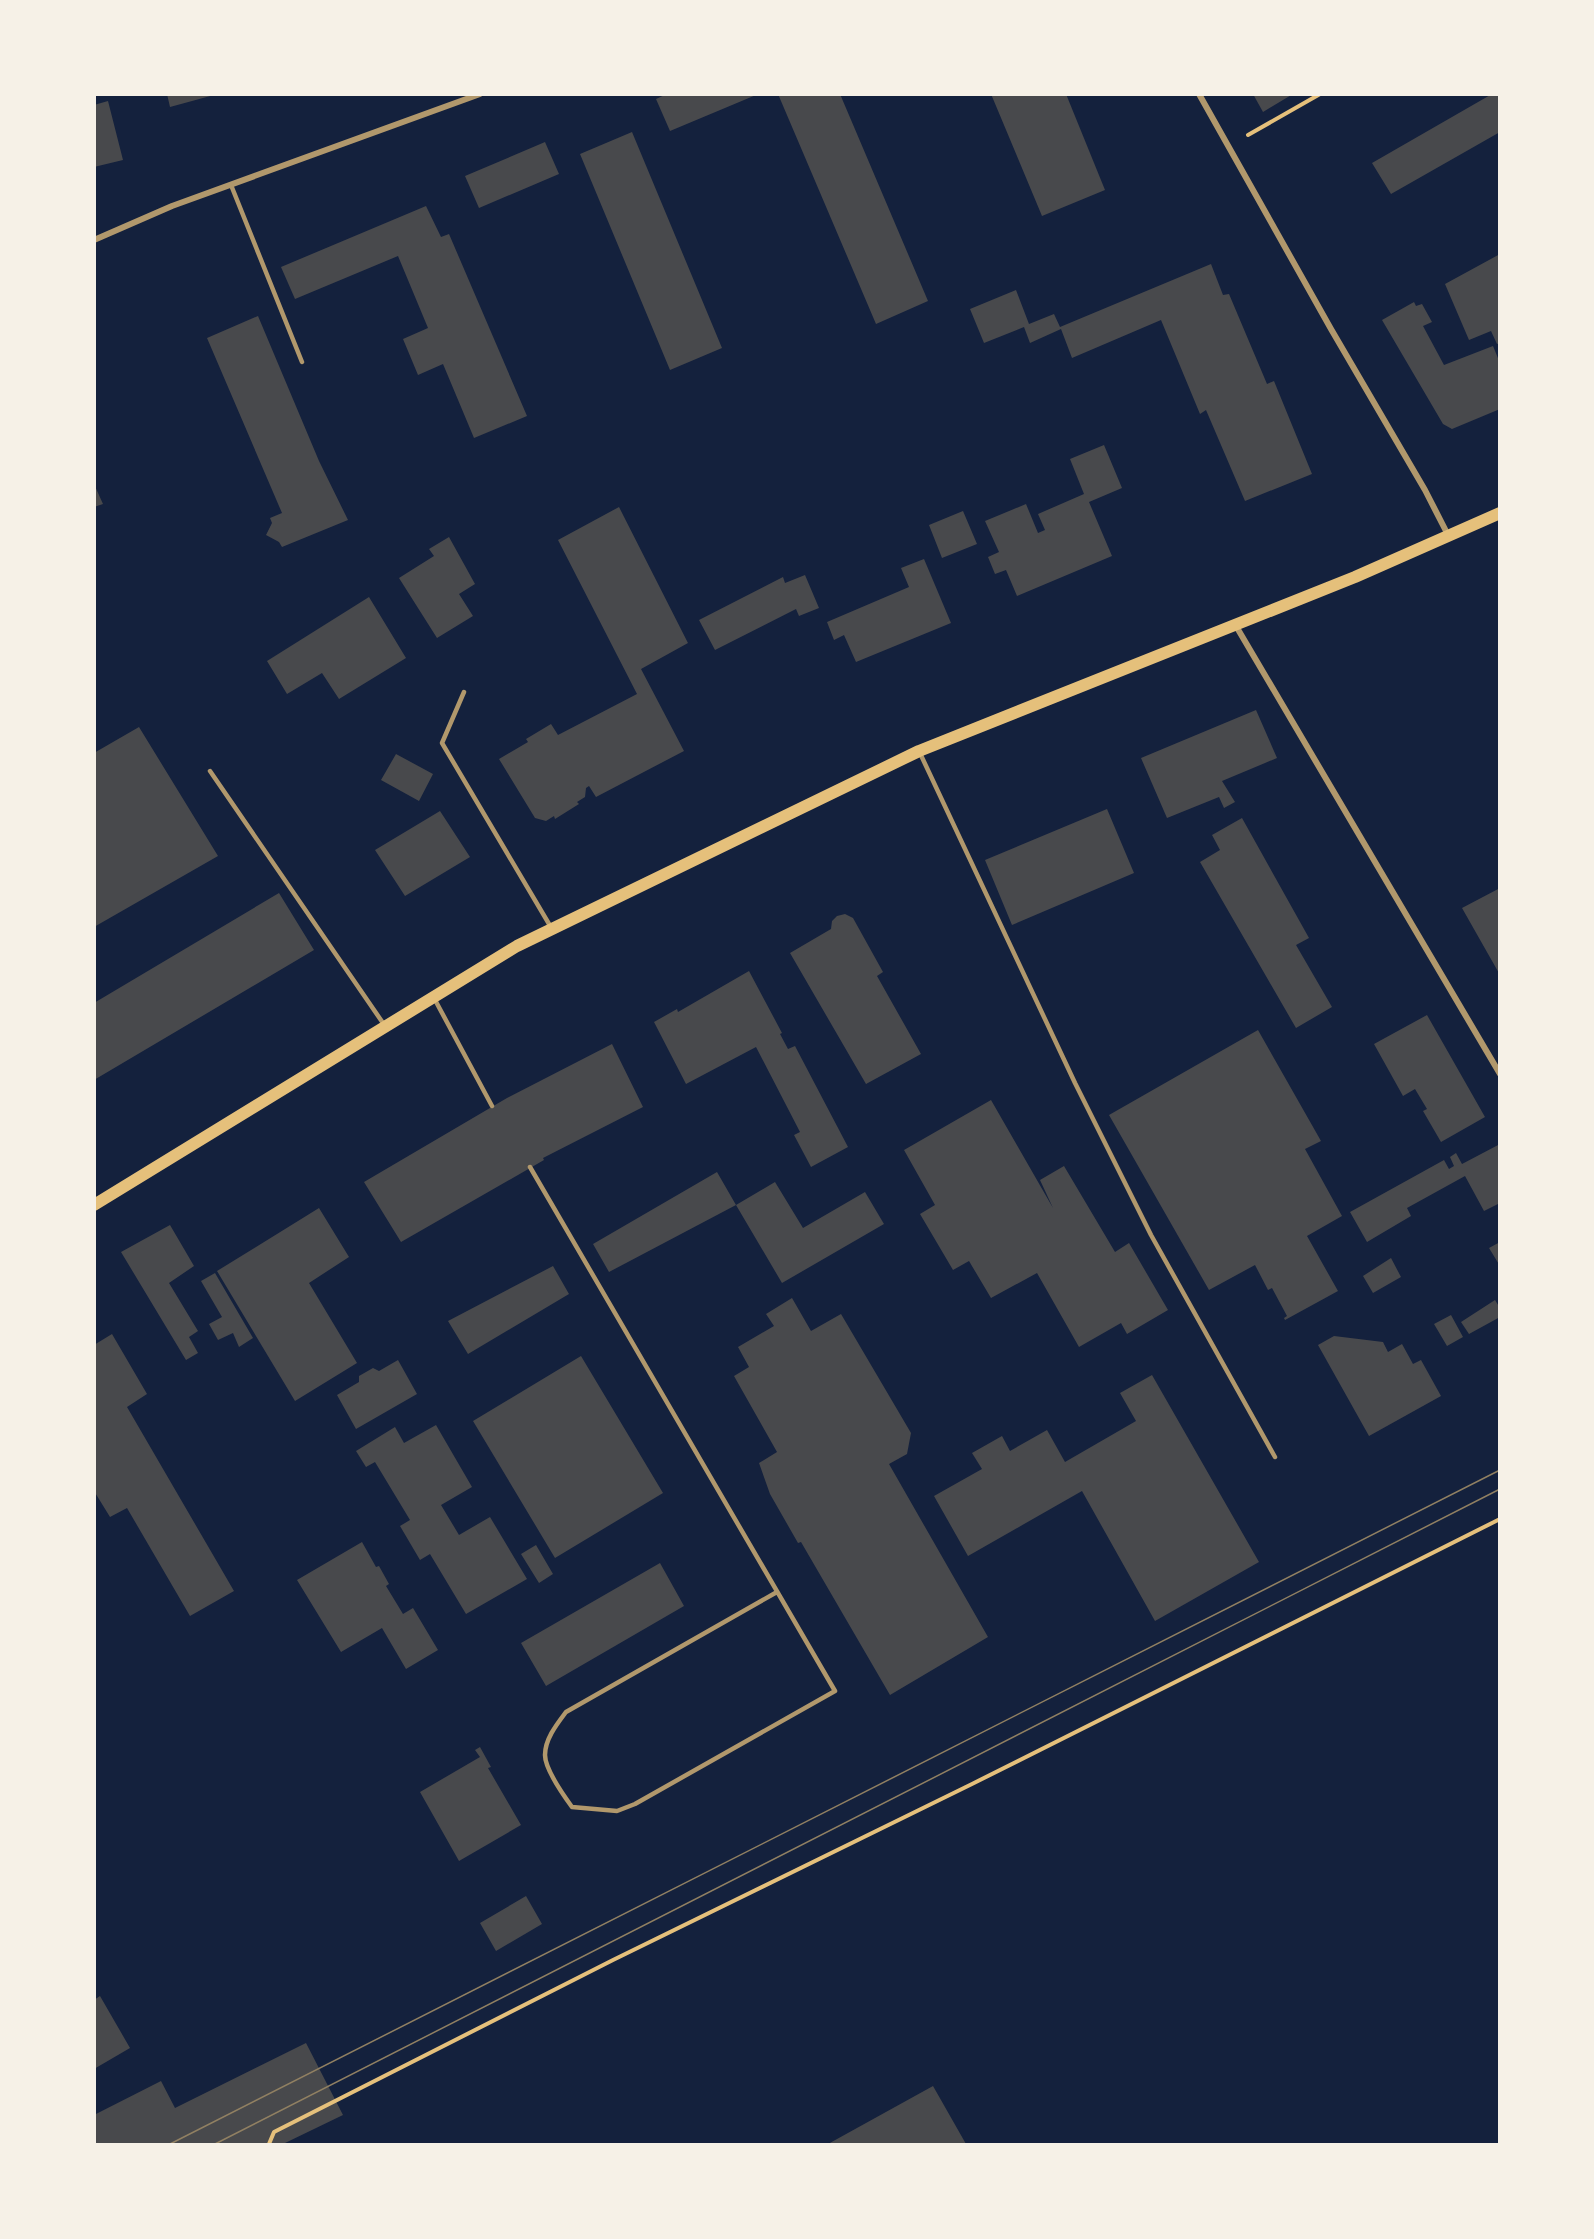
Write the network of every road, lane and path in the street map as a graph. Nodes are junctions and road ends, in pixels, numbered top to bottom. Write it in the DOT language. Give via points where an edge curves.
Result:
graph roads {
  1 [pos="480,94"];
  2 [pos="1199,94"];
  3 [pos="1320,94"];
  4 [pos="1229,146"];
  5 [pos="231,185"];
  6 [pos="94,240"];
  7 [pos="302,362"];
  8 [pos="1500,513"];
  9 [pos="1448,536"];
  10 [pos="1236,626"];
  11 [pos="464,692"];
  12 [pos="919,751"];
  13 [pos="210,771"];
  14 [pos="552,929"];
  15 [pos="433,997"];
  16 [pos="385,1026"];
  17 [pos="1500,1074"];
  18 [pos="492,1106"];
  19 [pos="530,1167"];
  20 [pos="94,1205"];
  21 [pos="1275,1456"];
  22 [pos="1500,1519"];
  23 [pos="777,1592"];
  24 [pos="269,2145"];
  1 -- 5 [label="street"];
  2 -- 4 [label="street"];
  3 -- 4 [label="path"];
  4 -- 9 [label="street"];
  5 -- 6 [label="street"];
  5 -- 7 [label="lane"];
  8 -- 9 [label="main road"];
  9 -- 10 [label="main road"];
  10 -- 12 [label="main road"];
  10 -- 17 [label="street"];
  11 -- 14 [label="lane" via="442,743"];
  12 -- 14 [label="main road"];
  12 -- 21 [label="lane" via="1146,1225"];
  13 -- 16 [label="lane"];
  14 -- 15 [label="main road"];
  15 -- 16 [label="main road"];
  15 -- 18 [label="lane"];
  16 -- 20 [label="main road"];
  19 -- 23 [label="lane"];
  22 -- 24 [label="path" via="274,2132"];
  23 -- 23 [label="lane" via="566,1712 552,1730 545,1756 572,1807 617,1811 635,1804 835,1691"];
}
